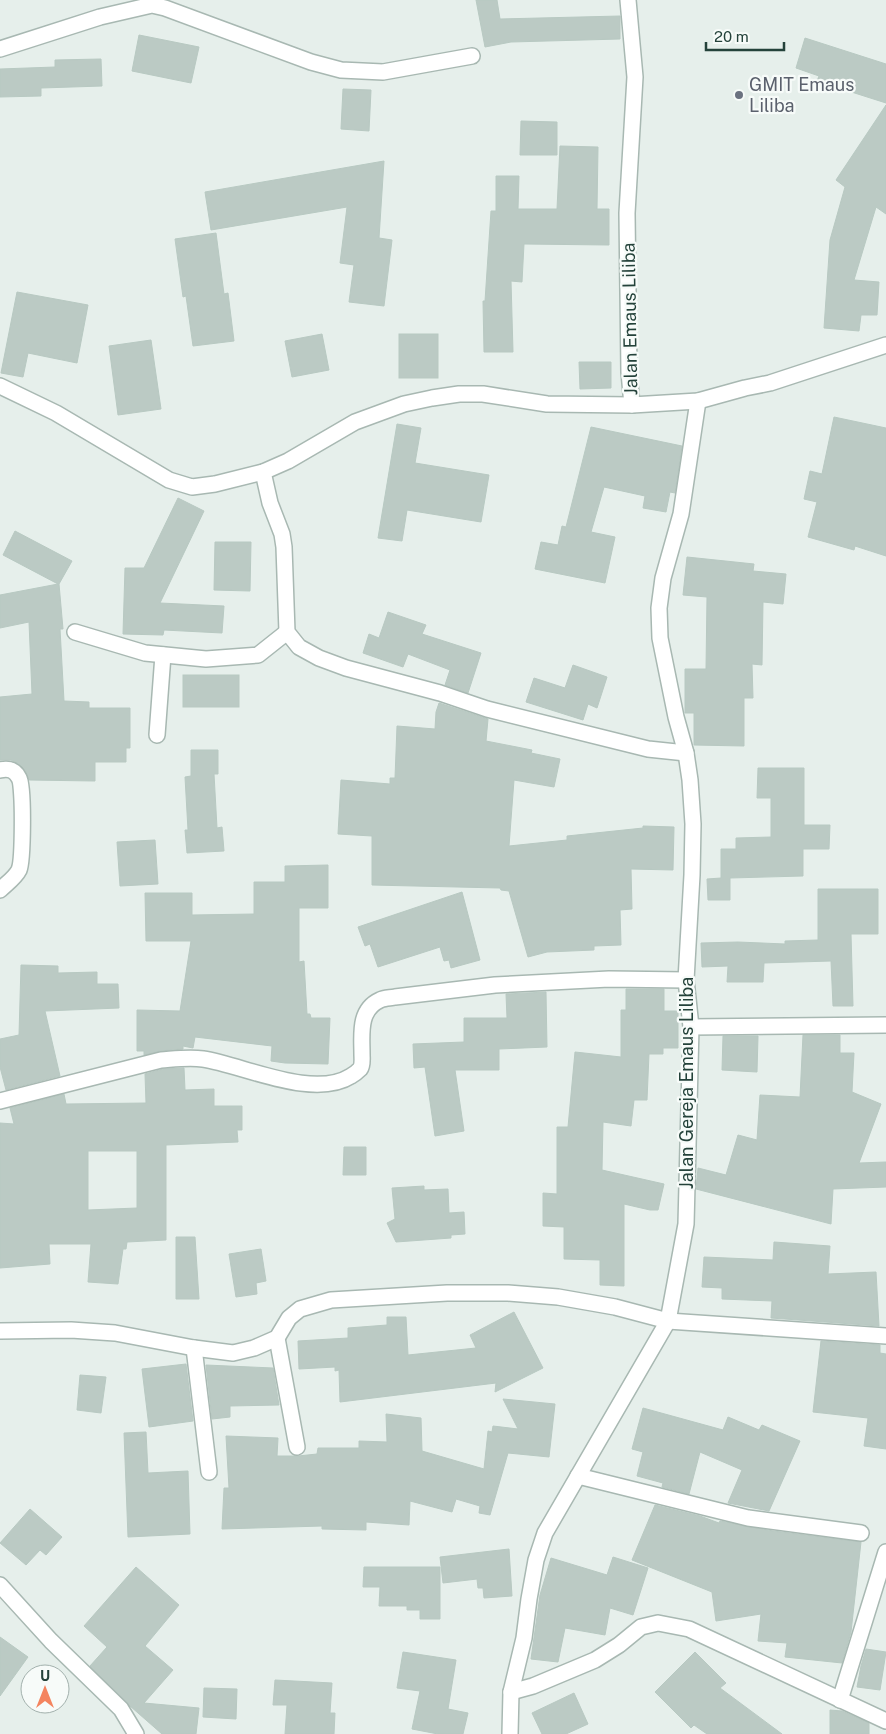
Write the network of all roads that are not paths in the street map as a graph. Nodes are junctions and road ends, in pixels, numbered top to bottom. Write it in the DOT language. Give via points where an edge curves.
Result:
graph roads {
  1 [pos="628,0"];
  2 [pos="0,49"];
  3 [pos="472,56"];
  4 [pos="886,344"];
  5 [pos="0,386"];
  6 [pos="698,401"];
  7 [pos="632,405"];
  8 [pos="263,472"];
  9 [pos="75,632"];
  10 [pos="287,632"];
  11 [pos="163,655"];
  12 [pos="157,735"];
  13 [pos="686,752"];
  14 [pos="0,770"];
  15 [pos="0,890"];
  16 [pos="686,980"];
  17 [pos="886,1024"];
  18 [pos="691,1028"];
  19 [pos="0,1101"];
  20 [pos="668,1321"];
  21 [pos="0,1331"];
  22 [pos="886,1336"];
  23 [pos="277,1338"];
  24 [pos="194,1348"];
  25 [pos="297,1447"];
  26 [pos="209,1472"];
  27 [pos="578,1476"];
  28 [pos="862,1533"];
  29 [pos="886,1552"];
  30 [pos="0,1586"];
  31 [pos="511,1692"];
  32 [pos="840,1700"];
  33 [pos="886,1721"];
  34 [pos="136,1734"];
  35 [pos="510,1734"];
  1 -- 7 [label="street, Jalan Emaus Liliba" via="635,77 627,213"];
  2 -- 3 [label="street" via="100,16 152,5 341,70 383,72"];
  4 -- 6 [label="street, Jalan Emaus Liliba" via="770,383"];
  5 -- 8 [label="street" via="56,413 169,480 192,487"];
  6 -- 7 [label="street, Jalan Emaus Liliba"];
  6 -- 13 [label="street, Jalan Gereja Emaus Liliba" via="681,514 663,578 659,608 660,638"];
  7 -- 8 [label="street" via="547,404 483,394 432,398 354,422"];
  8 -- 10 [label="street" via="283,540"];
  9 -- 11 [label="street" via="145,653"];
  10 -- 11 [label="street" via="258,655 206,659"];
  10 -- 13 [label="street" via="299,648 346,668 487,709 648,749"];
  11 -- 12 [label="street"];
  13 -- 16 [label="street, Jalan Gereja Emaus Liliba" via="693,824"];
  14 -- 15 [label="street" via="10,769 20,780 22,842 19,870"];
  16 -- 18 [label="street, Jalan Gereja Emaus Liliba"];
  16 -- 19 [label="street" via="609,979 505,985 380,1000 365,1015 362,1024 360,1069 335,1083 282,1081 230,1064 182,1058 161,1060"];
  17 -- 18 [label="street"];
  18 -- 20 [label="street, Jalan Gereja Emaus Liliba" via="686,1224"];
  20 -- 22 [label="street"];
  20 -- 23 [label="street" via="558,1297 447,1293 331,1300 300,1309 289,1318"];
  20 -- 27 [label="street, Jalan Gereja Emaus Liliba"];
  21 -- 24 [label="street" via="115,1333"];
  23 -- 24 [label="street" via="233,1353"];
  23 -- 25 [label="street"];
  24 -- 26 [label="street"];
  27 -- 28 [label="street" via="748,1518"];
  27 -- 31 [label="street, Jalan Gereja Emaus Liliba" via="545,1533 536,1560 524,1638"];
  29 -- 32 [label="street"];
  30 -- 34 [label="street" via="121,1709"];
  31 -- 32 [label="street" via="595,1660 641,1627 658,1623 689,1629"];
  31 -- 35 [label="street, Jalan Gereja Emaus Liliba"];
  32 -- 33 [label="street"];
}
